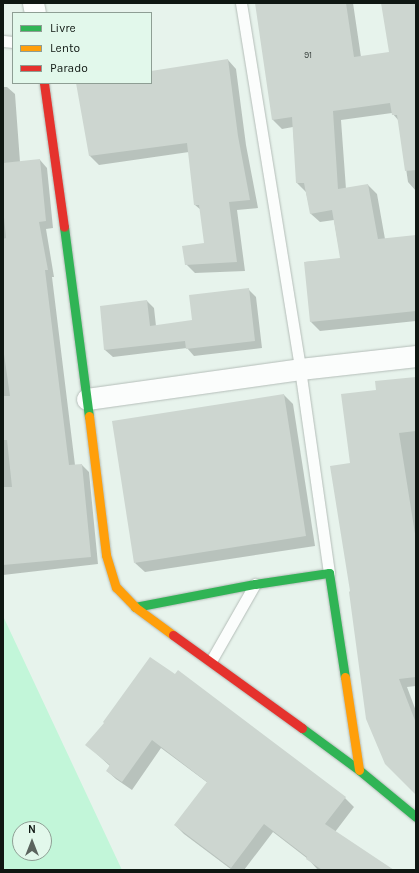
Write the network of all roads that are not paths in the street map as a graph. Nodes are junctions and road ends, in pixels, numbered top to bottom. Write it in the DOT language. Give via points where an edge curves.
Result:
graph roads {
  1 [pos="240,3"];
  2 [pos="44,84"];
  3 [pos="416,356"];
  4 [pos="300,368"];
  5 [pos="87,399"];
  6 [pos="329,573"];
  7 [pos="255,584"];
  8 [pos="135,607"];
  9 [pos="211,662"];
  10 [pos="359,770"];
  11 [pos="416,817"];
  1 -- 4 [label="lane"];
  2 -- 5 [label="street"];
  3 -- 4 [label="street"];
  4 -- 5 [label="street"];
  4 -- 6 [label="lane"];
  5 -- 8 [label="street" via="106,555 116,587"];
  6 -- 7 [label="street"];
  6 -- 10 [label="street"];
  7 -- 8 [label="street"];
  7 -- 9 [label="lane"];
  8 -- 9 [label="street"];
  9 -- 10 [label="street"];
  10 -- 11 [label="street"];
}
